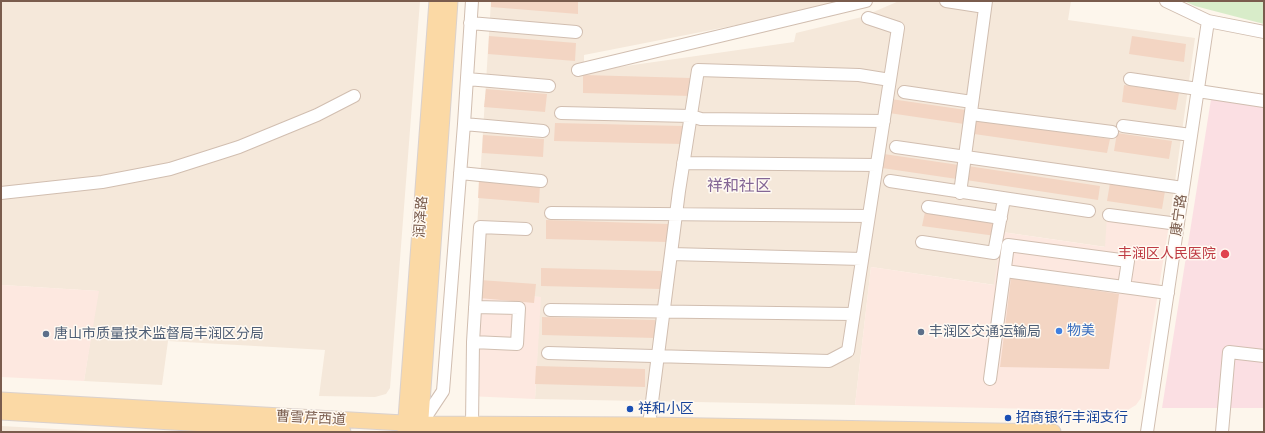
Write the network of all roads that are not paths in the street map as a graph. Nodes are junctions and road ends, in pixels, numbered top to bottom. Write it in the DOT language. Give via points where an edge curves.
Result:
graph roads {
  1 [pos="437,1"];
  2 [pos="450,1"];
  3 [pos="472,1"];
  4 [pos="866,1"];
  5 [pos="946,1"];
  6 [pos="1166,1"];
  7 [pos="985,4"];
  8 [pos="868,18"];
  9 [pos="1208,21"];
  10 [pos="470,23"];
  11 [pos="576,32"];
  12 [pos="1264,32"];
  13 [pos="578,70"];
  14 [pos="1130,79"];
  15 [pos="467,80"];
  16 [pos="890,80"];
  17 [pos="549,86"];
  18 [pos="1198,90"];
  19 [pos="904,92"];
  20 [pos="354,96"];
  21 [pos="1264,101"];
  22 [pos="971,108"];
  23 [pos="561,113"];
  24 [pos="692,116"];
  25 [pos="884,120"];
  26 [pos="464,124"];
  27 [pos="1123,126"];
  28 [pos="543,131"];
  29 [pos="1112,132"];
  30 [pos="1191,135"];
  31 [pos="896,147"];
  32 [pos="965,156"];
  33 [pos="683,163"];
  34 [pos="877,165"];
  35 [pos="460,173"];
  36 [pos="541,181"];
  37 [pos="890,181"];
  38 [pos="1183,188"];
  39 [pos="1,193"];
  40 [pos="960,193"];
  41 [pos="1004,199"];
  42 [pos="928,207"];
  43 [pos="1089,211"];
  44 [pos="551,213"];
  45 [pos="676,214"];
  46 [pos="1109,215"];
  47 [pos="869,216"];
  48 [pos="1001,218"];
  49 [pos="1178,224"];
  50 [pos="526,229"];
  51 [pos="922,242"];
  52 [pos="671,254"];
  53 [pos="862,259"];
  54 [pos="1005,271"];
  55 [pos="1124,287"];
  56 [pos="1168,293"];
  57 [pos="475,307"];
  58 [pos="550,310"];
  59 [pos="664,312"];
  60 [pos="853,314"];
  61 [pos="473,342"];
  62 [pos="548,353"];
  63 [pos="658,356"];
  64 [pos="1264,356"];
  65 [pos="990,378"];
  66 [pos="1,400"];
  67 [pos="1,412"];
  68 [pos="472,424"];
  69 [pos="649,424"];
  70 [pos="406,428"];
  71 [pos="421,428"];
  72 [pos="344,432"];
  73 [pos="1053,432"];
  74 [pos="1147,432"];
  75 [pos="1222,432"];
  1 -- 70 [label="main road, 润泽路"];
  2 -- 71 [label="main road, 润泽路"];
  3 -- 10 [label="street"];
  4 -- 13 [label="street"];
  5 -- 7 [label="street"];
  6 -- 9 [label="street"];
  7 -- 22 [label="street"];
  8 -- 16 [label="street" via="898,28"];
  9 -- 12 [label="street"];
  9 -- 18 [label="street, 康宁路"];
  10 -- 11 [label="street"];
  10 -- 15 [label="street"];
  14 -- 18 [label="street"];
  15 -- 17 [label="street"];
  15 -- 26 [label="street"];
  16 -- 24 [label="street" via="859,75 698,70"];
  16 -- 25 [label="street"];
  18 -- 21 [label="street"];
  18 -- 30 [label="street, 康宁路"];
  19 -- 22 [label="street"];
  20 -- 39 [label="street" via="317,115 239,147 170,169 102,182"];
  22 -- 29 [label="street"];
  22 -- 32 [label="street"];
  23 -- 24 [label="street"];
  24 -- 25 [label="street" via="701,119"];
  24 -- 33 [label="street"];
  25 -- 34 [label="street"];
  26 -- 28 [label="street"];
  26 -- 35 [label="street"];
  27 -- 30 [label="street"];
  30 -- 38 [label="street, 康宁路"];
  31 -- 32 [label="street"];
  32 -- 38 [label="street"];
  32 -- 40 [label="street"];
  33 -- 34 [label="street"];
  33 -- 45 [label="street"];
  34 -- 47 [label="street"];
  35 -- 36 [label="street"];
  35 -- 71 [label="street" via="444,391"];
  37 -- 40 [label="street"];
  38 -- 49 [label="street, 康宁路"];
  40 -- 41 [label="street"];
  41 -- 43 [label="street"];
  41 -- 48 [label="street"];
  42 -- 48 [label="street"];
  44 -- 45 [label="street"];
  45 -- 47 [label="street"];
  45 -- 52 [label="street"];
  46 -- 49 [label="street"];
  47 -- 53 [label="street"];
  48 -- 51 [label="street" via="994,253"];
  49 -- 56 [label="street, 康宁路"];
  50 -- 57 [label="street" via="480,227"];
  52 -- 53 [label="street"];
  52 -- 59 [label="street"];
  53 -- 60 [label="street"];
  54 -- 55 [label="street"];
  54 -- 55 [label="street" via="1008,245 1128,261"];
  54 -- 65 [label="street"];
  55 -- 56 [label="street"];
  56 -- 74 [label="street, 康宁路"];
  57 -- 61 [label="street"];
  57 -- 61 [label="street" via="519,308 518,344"];
  58 -- 59 [label="street"];
  59 -- 60 [label="street"];
  59 -- 63 [label="street"];
  60 -- 63 [label="street" via="848,351 829,361"];
  61 -- 68 [label="street"];
  62 -- 63 [label="street"];
  63 -- 69 [label="street"];
  64 -- 75 [label="street" via="1229,352"];
  66 -- 70 [label="main road, 曹雪芹西道"];
  67 -- 72 [label="main road, 曹雪芹西道"];
  68 -- 69 [label="main road, 曹雪芹西道"];
  68 -- 71 [label="main road, 曹雪芹西道"];
  69 -- 73 [label="main road, 曹雪芹西道"];
  70 -- 71 [label="main road, 曹雪芹西道"];
}
